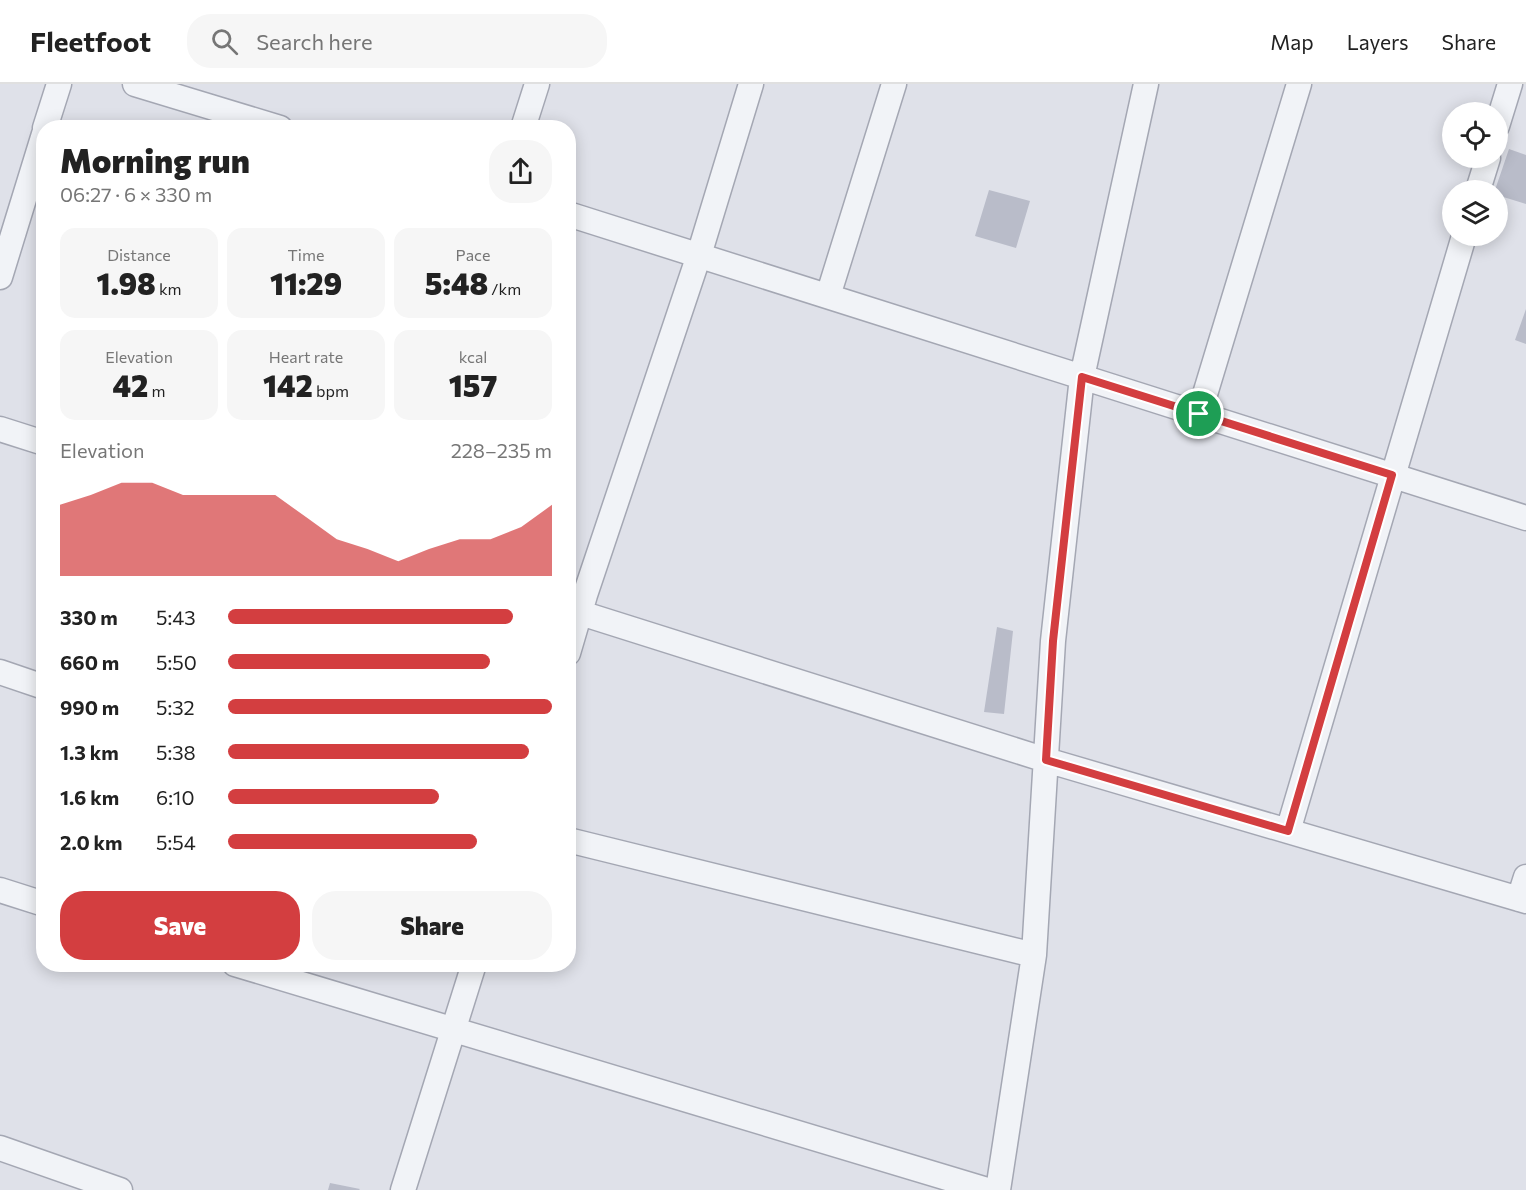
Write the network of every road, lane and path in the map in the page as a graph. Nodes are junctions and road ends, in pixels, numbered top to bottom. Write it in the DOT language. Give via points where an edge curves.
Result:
graph roads {
  1 [pos="58,84"];
  2 [pos="135,84"];
  3 [pos="537,84"];
  4 [pos="751,84"];
  5 [pos="894,84"];
  6 [pos="1146,84"];
  7 [pos="1299,84"];
  8 [pos="1510,84"];
  9 [pos="1504,102"];
  10 [pos="47,120"];
  11 [pos="254,120"];
  12 [pos="526,120"];
  13 [pos="36,160"];
  14 [pos="576,217"];
  15 [pos="1461,246"];
  16 [pos="699,255"];
  17 [pos="0,277"];
  18 [pos="828,296"];
  19 [pos="1082,377"];
  20 [pos="1199,414"];
  21 [pos="0,429"];
  22 [pos="36,440"];
  23 [pos="1392,475"];
  24 [pos="1526,518"];
  25 [pos="576,604"];
  26 [pos="576,611"];
  27 [pos="0,672"];
  28 [pos="36,684"];
  29 [pos="1046,760"];
  30 [pos="1288,831"];
  31 [pos="576,842"];
  32 [pos="0,890"];
  33 [pos="1524,892"];
  34 [pos="36,901"];
  35 [pos="1034,955"];
  36 [pos="261,972"];
  37 [pos="471,972"];
  38 [pos="453,1031"];
  39 [pos="0,1148"];
  40 [pos="116,1189"];
  41 [pos="403,1190"];
  42 [pos="987,1190"];
  43 [pos="998,1190"];
  1 -- 10 [label="street"];
  2 -- 11 [label="street"];
  3 -- 12 [label="street"];
  4 -- 16 [label="street"];
  5 -- 18 [label="street"];
  6 -- 19 [label="street"];
  7 -- 20 [label="street"];
  8 -- 9 [label="street"];
  13 -- 17 [label="street"];
  14 -- 16 [label="street"];
  15 -- 23 [label="street"];
  16 -- 18 [label="street"];
  16 -- 25 [label="street"];
  18 -- 19 [label="street"];
  19 -- 20 [label="street"];
  19 -- 29 [label="street" via="1053,641"];
  20 -- 23 [label="street"];
  21 -- 22 [label="street"];
  23 -- 24 [label="street"];
  23 -- 30 [label="street"];
  26 -- 29 [label="street"];
  27 -- 28 [label="street"];
  29 -- 30 [label="street"];
  29 -- 35 [label="street"];
  30 -- 33 [label="street"];
  31 -- 35 [label="street"];
  32 -- 34 [label="street"];
  35 -- 43 [label="street"];
  36 -- 38 [label="street"];
  37 -- 38 [label="street"];
  38 -- 41 [label="street"];
  38 -- 42 [label="street"];
  39 -- 40 [label="street"];
}
